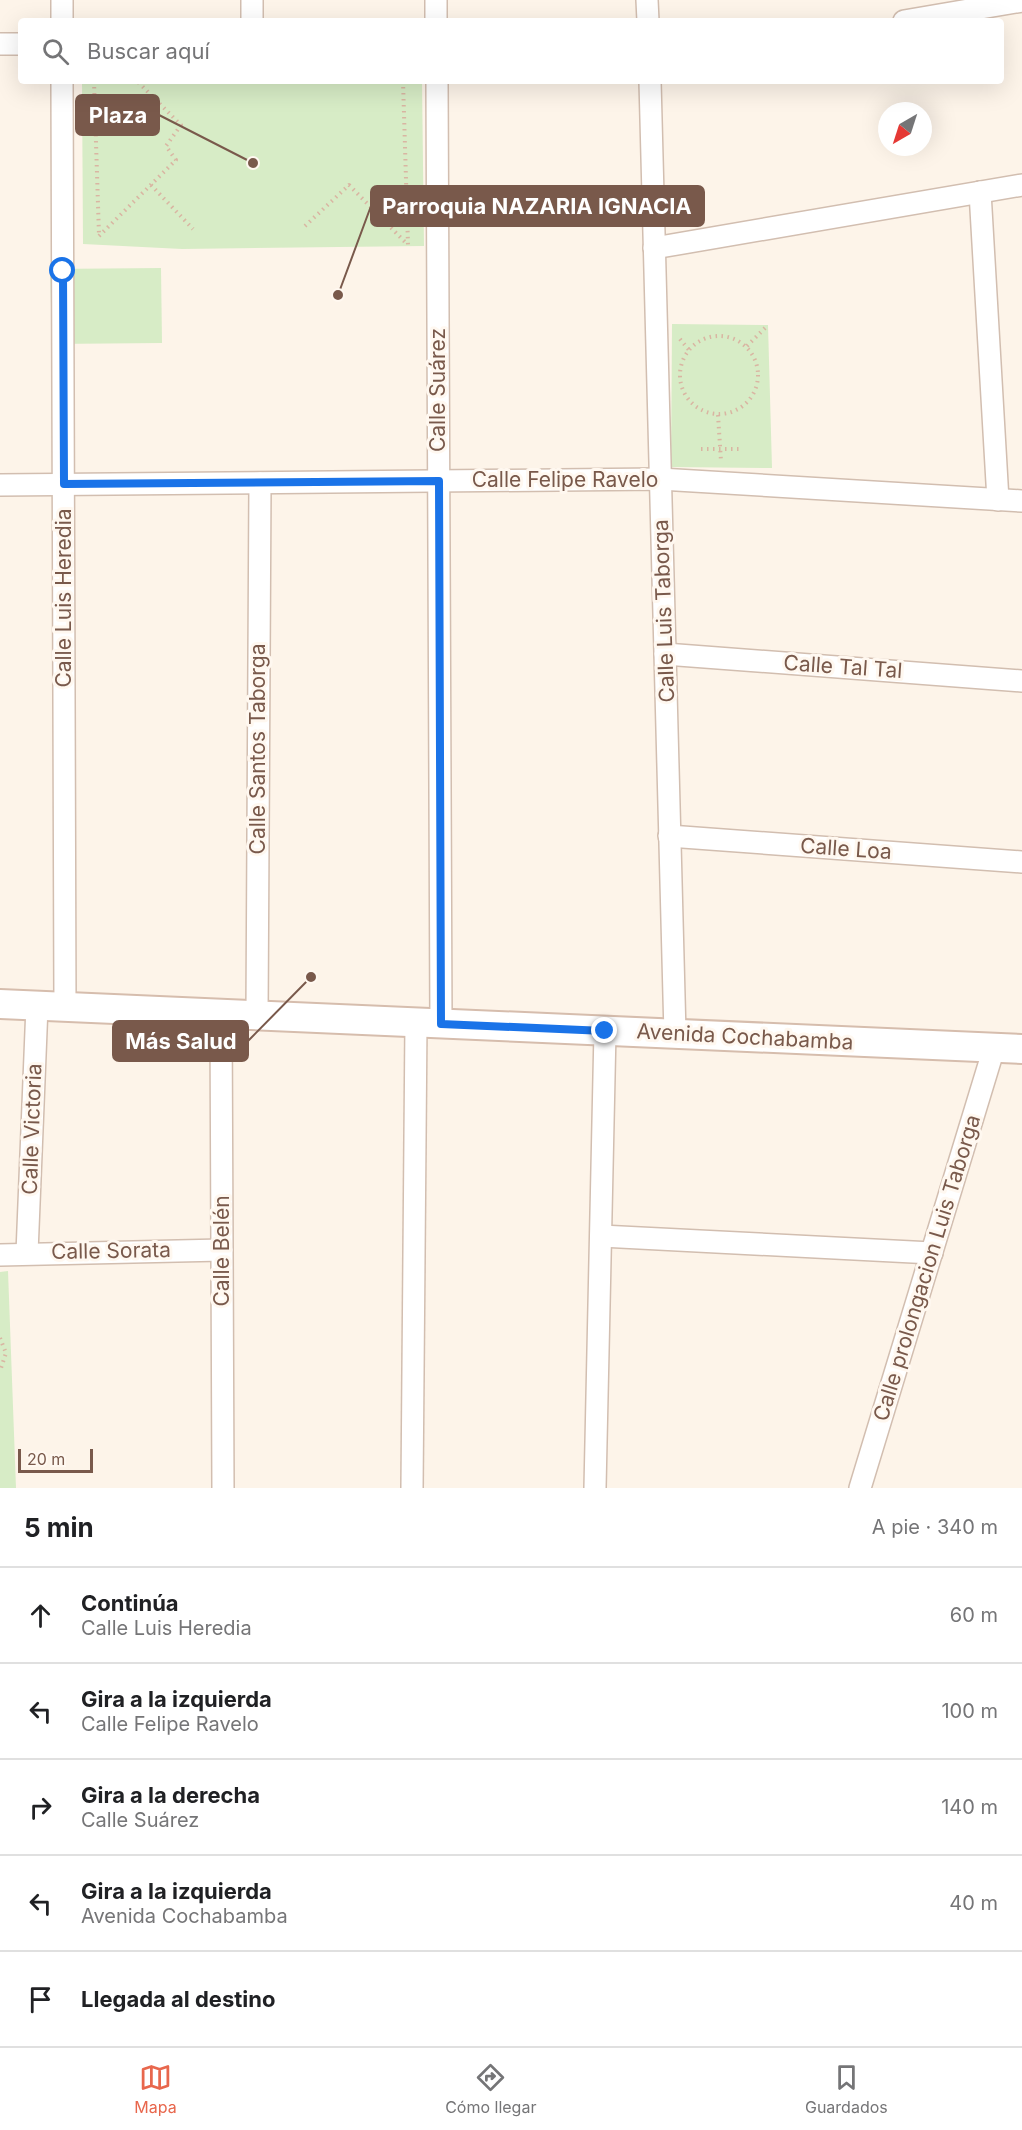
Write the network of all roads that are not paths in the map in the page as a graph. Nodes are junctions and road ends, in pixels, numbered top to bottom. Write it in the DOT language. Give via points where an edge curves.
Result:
graph roads {
  1 [pos="62,0"];
  2 [pos="252,0"];
  3 [pos="436,0"];
  4 [pos="647,0"];
  5 [pos="1022,1"];
  6 [pos="62,18"];
  7 [pos="252,18"];
  8 [pos="436,18"];
  9 [pos="648,18"];
  10 [pos="922,18"];
  11 [pos="0,44"];
  12 [pos="18,44"];
  13 [pos="62,84"];
  14 [pos="437,84"];
  15 [pos="650,84"];
  16 [pos="1022,185"];
  17 [pos="980,192"];
  18 [pos="654,248"];
  19 [pos="660,479"];
  20 [pos="439,481"];
  21 [pos="260,483"];
  22 [pos="64,484"];
  23 [pos="0,485"];
  24 [pos="998,500"];
  25 [pos="1022,501"];
  26 [pos="665,654"];
  27 [pos="1022,681"];
  28 [pos="669,836"];
  29 [pos="1022,862"];
  30 [pos="0,1004"];
  31 [pos="51,1006"];
  32 [pos="221,1014"];
  33 [pos="257,1015"];
  34 [pos="428,1023"];
  35 [pos="605,1031"];
  36 [pos="675,1034"];
  37 [pos="994,1048"];
  38 [pos="1022,1049"];
  39 [pos="601,1236"];
  40 [pos="222,1250"];
  41 [pos="932,1252"];
  42 [pos="27,1253"];
  43 [pos="0,1255"];
  44 [pos="223,1488"];
  45 [pos="412,1488"];
  46 [pos="595,1488"];
  47 [pos="860,1488"];
  1 -- 6 [label="street"];
  2 -- 7 [label="street"];
  3 -- 8 [label="street"];
  4 -- 9 [label="street"];
  5 -- 10 [label="street"];
  11 -- 12 [label="street"];
  13 -- 22 [label="street, Calle Luis Heredia"];
  14 -- 20 [label="street, Calle Suárez"];
  15 -- 18 [label="street, Calle Luis Taborga"];
  16 -- 17 [label="street"];
  17 -- 18 [label="street"];
  17 -- 24 [label="street"];
  18 -- 19 [label="street, Calle Luis Taborga"];
  19 -- 20 [label="street, Calle Felipe Ravelo"];
  19 -- 24 [label="street, Calle Felipe Ravelo"];
  19 -- 26 [label="street, Calle Luis Taborga"];
  20 -- 21 [label="street, Calle Felipe Ravelo"];
  20 -- 34 [label="street, Calle Suárez"];
  21 -- 22 [label="street, Calle Felipe Ravelo"];
  21 -- 33 [label="street, Calle Santos Taborga"];
  22 -- 23 [label="street, Calle Felipe Ravelo"];
  22 -- 31 [label="street, Calle Luis Heredia"];
  24 -- 25 [label="street, Calle Felipe Ravelo"];
  26 -- 27 [label="street, Calle Tal Tal"];
  26 -- 28 [label="street, Calle Luis Taborga"];
  28 -- 29 [label="street, Calle Loa"];
  28 -- 36 [label="street, Calle Luis Taborga"];
  30 -- 31 [label="main road, Avenida Cochabamba"];
  31 -- 32 [label="main road, Avenida Cochabamba"];
  31 -- 42 [label="street, Calle Victoria"];
  32 -- 33 [label="main road, Avenida Cochabamba"];
  32 -- 40 [label="street, Calle Belén"];
  33 -- 34 [label="main road, Avenida Cochabamba"];
  34 -- 35 [label="main road, Avenida Cochabamba"];
  34 -- 45 [label="street, Calle Suárez"];
  35 -- 36 [label="main road, Avenida Cochabamba"];
  35 -- 39 [label="street"];
  36 -- 37 [label="main road, Avenida Cochabamba"];
  37 -- 38 [label="main road, Avenida Cochabamba"];
  37 -- 41 [label="street, Calle prolongacion Luis Taborga"];
  39 -- 41 [label="street"];
  39 -- 46 [label="street"];
  40 -- 42 [label="street, Calle Sorata"];
  40 -- 44 [label="street, Calle Belén"];
  41 -- 47 [label="street, Calle prolongacion Luis Taborga"];
  42 -- 43 [label="street, Calle Sorata"];
}
